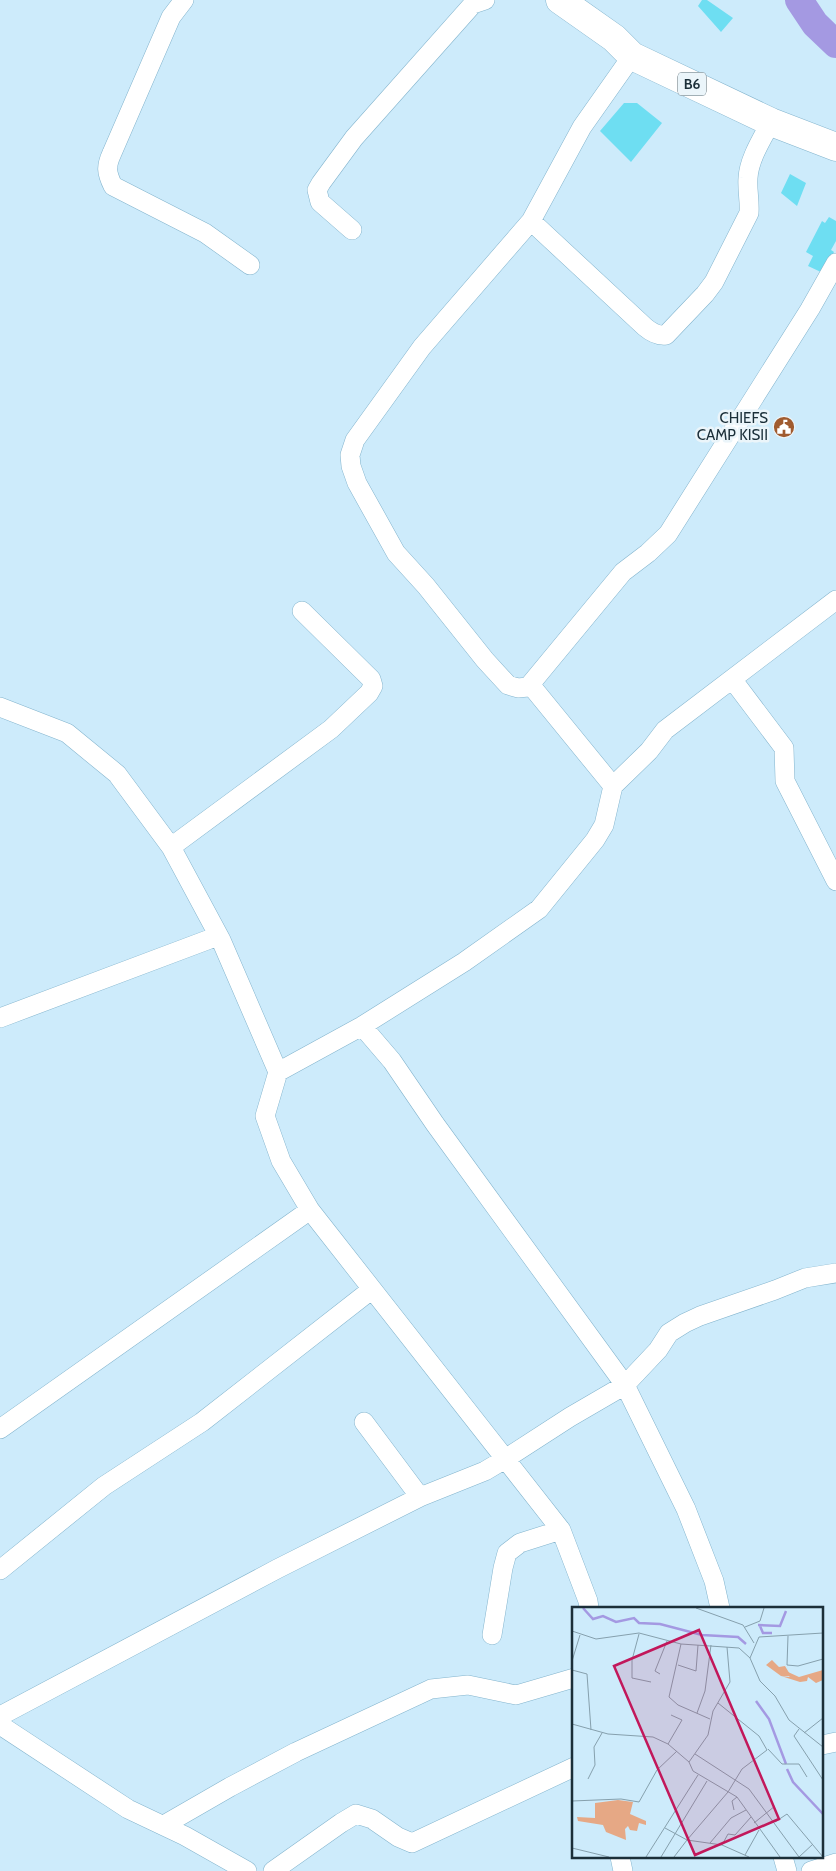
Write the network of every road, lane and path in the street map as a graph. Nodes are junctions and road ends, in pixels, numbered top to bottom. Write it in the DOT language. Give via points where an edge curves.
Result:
graph roads {
  1 [pos="184,0"];
  2 [pos="485,0"];
  3 [pos="560,0"];
  4 [pos="632,56"];
  5 [pos="771,122"];
  6 [pos="836,148"];
  7 [pos="531,221"];
  8 [pos="352,230"];
  9 [pos="836,263"];
  10 [pos="250,265"];
  11 [pos="836,600"];
  12 [pos="302,611"];
  13 [pos="732,678"];
  14 [pos="528,687"];
  15 [pos="0,707"];
  16 [pos="613,786"];
  17 [pos="171,847"];
  18 [pos="836,881"];
  19 [pos="218,936"];
  20 [pos="0,1018"];
  21 [pos="362,1026"];
  22 [pos="278,1072"];
  23 [pos="310,1210"];
  24 [pos="836,1273"];
  25 [pos="372,1290"];
  26 [pos="625,1385"];
  27 [pos="364,1422"];
  28 [pos="0,1429"];
  29 [pos="505,1459"];
  30 [pos="420,1497"];
  31 [pos="561,1530"];
  32 [pos="0,1570"];
  33 [pos="589,1607"];
  34 [pos="720,1607"];
  35 [pos="492,1635"];
  36 [pos="572,1679"];
  37 [pos="0,1716"];
  38 [pos="0,1725"];
  39 [pos="572,1768"];
  40 [pos="164,1826"];
  41 [pos="620,1858"];
  42 [pos="783,1858"];
  43 [pos="836,1863"];
  44 [pos="247,1871"];
  45 [pos="273,1871"];
  46 [pos="623,1871"];
  47 [pos="787,1871"];
  48 [pos="811,1871"];
  1 -- 10 [label="street" via="171,17 107,165 108,178 113,186 193,226"];
  2 -- 8 [label="street" via="473,4 354,138 321,183 318,190 320,202"];
  3 -- 4 [label="highway, B6" via="614,38"];
  4 -- 5 [label="highway, B6"];
  4 -- 7 [label="street" via="582,127"];
  5 -- 6 [label="highway, B6"];
  5 -- 7 [label="street" via="748,176 750,213 706,294 666,335 652,333"];
  7 -- 14 [label="street" via="422,347 355,440 350,455 357,484 396,553 508,685"];
  9 -- 14 [label="street" via="668,534 623,572"];
  11 -- 13 [label="street"];
  12 -- 17 [label="street" via="371,678 373,686 370,693 331,729"];
  13 -- 16 [label="street" via="665,730 649,751"];
  13 -- 18 [label="street" via="784,748 784,781"];
  14 -- 16 [label="street" via="533,688"];
  15 -- 17 [label="street" via="67,733 117,774"];
  16 -- 21 [label="street" via="604,825 595,840 539,909 464,962"];
  17 -- 19 [label="street"];
  19 -- 20 [label="street"];
  19 -- 22 [label="street"];
  21 -- 22 [label="street"];
  21 -- 26 [label="street" via="392,1061"];
  22 -- 23 [label="street" via="265,1116 281,1161"];
  23 -- 25 [label="street"];
  23 -- 28 [label="street"];
  24 -- 26 [label="street" via="805,1278 684,1323 669,1333 658,1350"];
  25 -- 29 [label="street"];
  25 -- 32 [label="street" via="202,1422 104,1486"];
  26 -- 29 [label="street"];
  26 -- 34 [label="street" via="686,1509 714,1581"];
  27 -- 30 [label="street"];
  29 -- 30 [label="street" via="485,1471"];
  29 -- 31 [label="street"];
  30 -- 37 [label="street" via="146,1637"];
  31 -- 33 [label="street"];
  31 -- 35 [label="street" via="520,1543 507,1554"];
  36 -- 40 [label="street" via="516,1695 468,1685 431,1689 296,1752 230,1786"];
  38 -- 40 [label="street" via="128,1809"];
  39 -- 45 [label="street" via="412,1844 372,1819 356,1814"];
  40 -- 44 [label="street"];
  41 -- 46 [label="street"];
  42 -- 47 [label="street"];
  43 -- 48 [label="street"];
}
